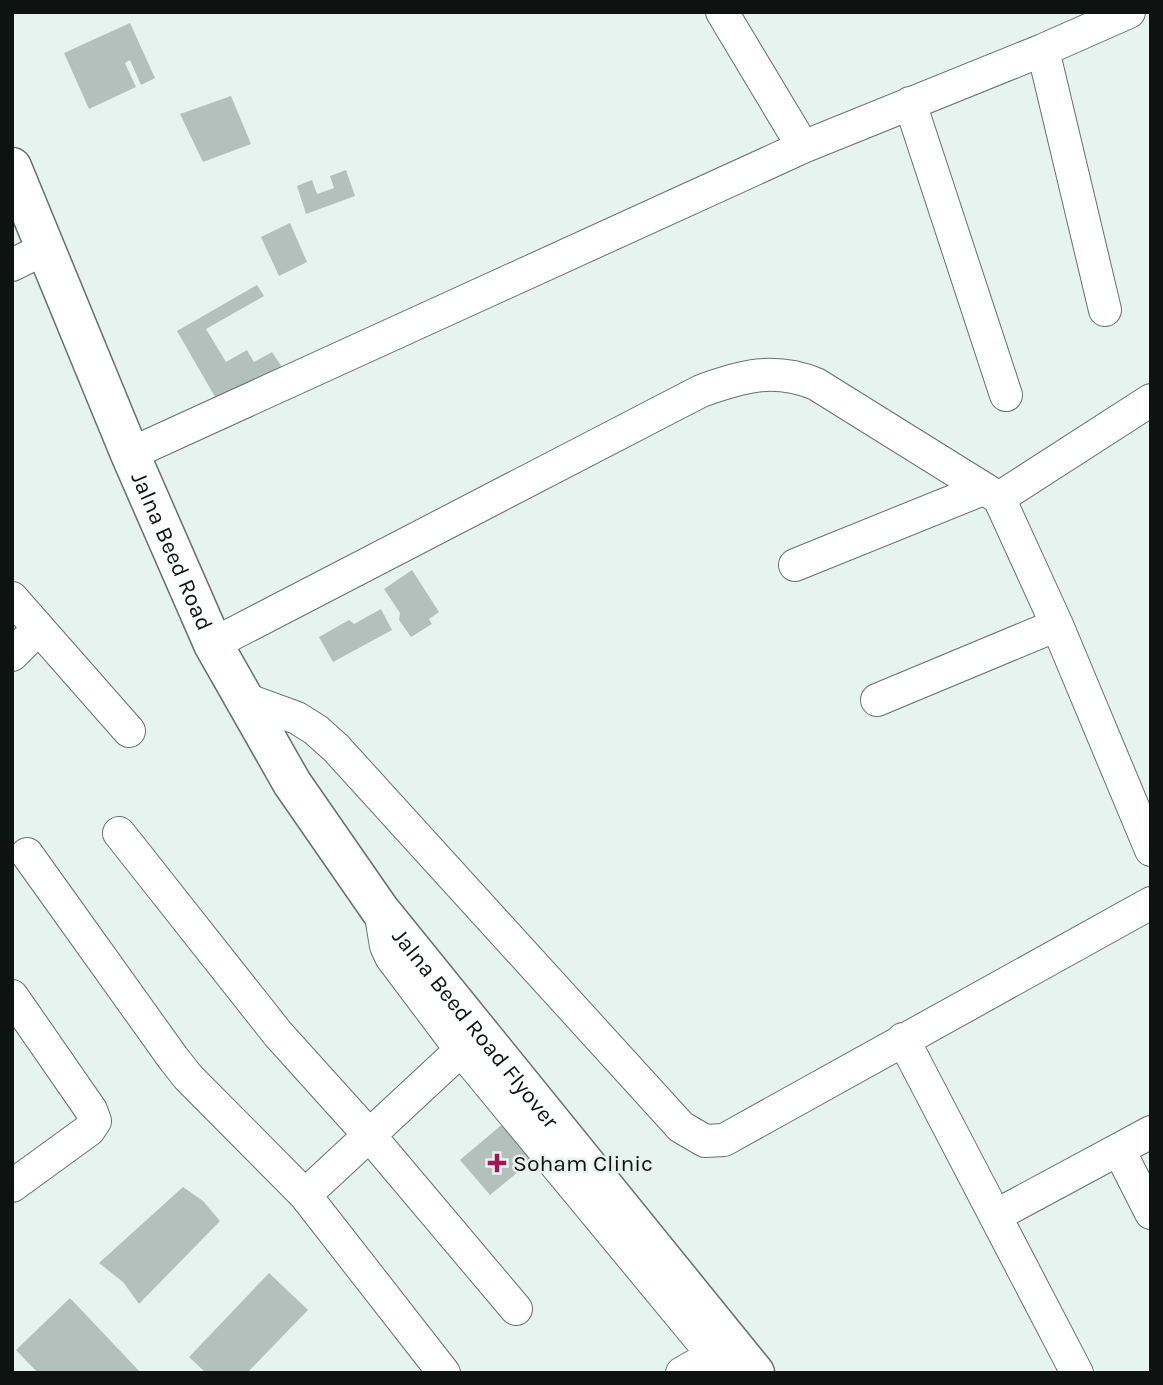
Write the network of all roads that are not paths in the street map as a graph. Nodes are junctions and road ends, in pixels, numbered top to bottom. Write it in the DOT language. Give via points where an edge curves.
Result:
graph roads {
  1 [pos="723,12"];
  2 [pos="1129,12"];
  3 [pos="1043,50"];
  4 [pos="909,103"];
  5 [pos="803,147"];
  6 [pos="12,167"];
  7 [pos="46,248"];
  8 [pos="12,265"];
  9 [pos="1105,310"];
  10 [pos="1006,395"];
  11 [pos="1149,406"];
  12 [pos="130,454"];
  13 [pos="991,494"];
  14 [pos="795,565"];
  15 [pos="12,598"];
  16 [pos="1057,625"];
  17 [pos="38,629"];
  18 [pos="213,644"];
  19 [pos="12,655"];
  20 [pos="245,699"];
  21 [pos="877,700"];
  22 [pos="129,731"];
  23 [pos="119,833"];
  24 [pos="1151,850"];
  25 [pos="27,854"];
  26 [pos="1151,903"];
  27 [pos="380,910"];
  28 [pos="12,996"];
  29 [pos="903,1039"];
  30 [pos="461,1050"];
  31 [pos="1151,1132"];
  32 [pos="370,1136"];
  33 [pos="1119,1150"];
  34 [pos="12,1186"];
  35 [pos="305,1195"];
  36 [pos="1151,1213"];
  37 [pos="995,1216"];
  38 [pos="516,1309"];
  39 [pos="721,1364"];
  40 [pos="444,1373"];
  41 [pos="682,1373"];
  42 [pos="755,1373"];
  43 [pos="1077,1373"];
  1 -- 5 [label="street"];
  2 -- 3 [label="street"];
  3 -- 4 [label="street"];
  3 -- 9 [label="street"];
  4 -- 5 [label="street"];
  4 -- 10 [label="street"];
  5 -- 12 [label="street"];
  6 -- 7 [label="main road, Jalna Beed Road"];
  7 -- 8 [label="street"];
  7 -- 12 [label="main road, Jalna Beed Road"];
  11 -- 13 [label="street"];
  12 -- 18 [label="main road, Jalna Beed Road"];
  13 -- 14 [label="street"];
  13 -- 16 [label="street"];
  13 -- 18 [label="street" via="816,384 786,375 752,375 701,391"];
  15 -- 17 [label="street"];
  16 -- 21 [label="street"];
  16 -- 24 [label="street"];
  17 -- 19 [label="street"];
  17 -- 22 [label="street"];
  18 -- 20 [label="main road, Jalna Beed Road"];
  20 -- 27 [label="main road, Jalna Beed Road" via="292,783"];
  20 -- 29 [label="street" via="298,718 336,748 681,1128 705,1141 724,1140"];
  23 -- 32 [label="street" via="278,1034"];
  25 -- 35 [label="street" via="161,1044"];
  26 -- 29 [label="street"];
  27 -- 30 [label="street" via="391,957"];
  27 -- 42 [label="main road, Jalna Beed Road Flyover"];
  28 -- 34 [label="street" via="95,1121"];
  29 -- 37 [label="street"];
  30 -- 32 [label="street"];
  30 -- 39 [label="street"];
  31 -- 33 [label="street"];
  32 -- 35 [label="street"];
  32 -- 38 [label="street"];
  33 -- 36 [label="street"];
  33 -- 37 [label="street"];
  35 -- 40 [label="street"];
  37 -- 43 [label="street"];
  39 -- 41 [label="street"];
}
